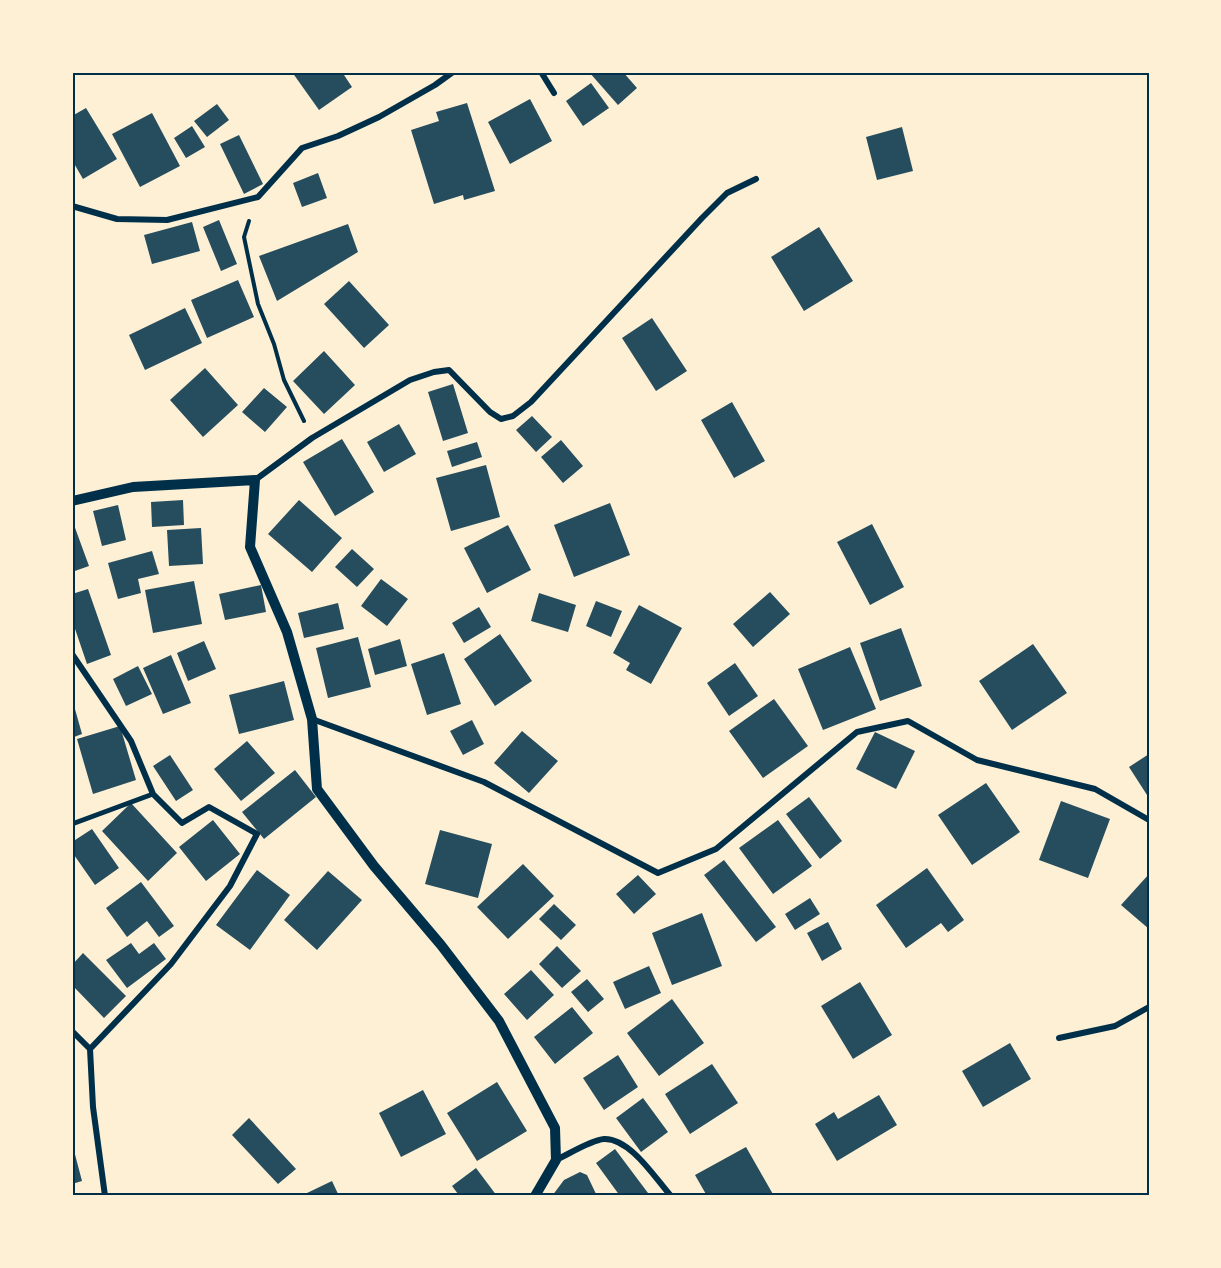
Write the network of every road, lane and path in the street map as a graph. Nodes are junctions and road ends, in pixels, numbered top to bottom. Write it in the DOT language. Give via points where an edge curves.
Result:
graph roads {
  1 [pos="453,72"];
  2 [pos="541,72"];
  3 [pos="554,93"];
  4 [pos="756,179"];
  5 [pos="258,197"];
  6 [pos="72,206"];
  7 [pos="312,438"];
  8 [pos="255,480"];
  9 [pos="72,501"];
  10 [pos="72,654"];
  11 [pos="312,718"];
  12 [pos="153,794"];
  13 [pos="1149,820"];
  14 [pos="72,824"];
  15 [pos="1149,1007"];
  16 [pos="72,1031"];
  17 [pos="1059,1038"];
  18 [pos="90,1049"];
  19 [pos="555,1160"];
  20 [pos="105,1196"];
  21 [pos="535,1196"];
  22 [pos="671,1196"];
  1 -- 5 [label="street" via="379,117 302,148"];
  2 -- 3 [label="street"];
  4 -- 7 [label="street" via="727,193 710,209 531,402 513,416 501,419 490,412 449,370 410,380"];
  5 -- 6 [label="street" via="167,220 117,219"];
  5 -- 7 [label="path" via="244,237 258,304 284,380"];
  7 -- 8 [label="street"];
  8 -- 9 [label="street" via="133,487"];
  8 -- 11 [label="street" via="249,547 287,632"];
  10 -- 12 [label="street" via="131,741"];
  11 -- 13 [label="street" via="484,782 658,873 716,849 857,732 908,721 977,760 1095,789"];
  11 -- 19 [label="street" via="317,789 499,1021 555,1128"];
  12 -- 14 [label="street"];
  12 -- 18 [label="street" via="182,823 209,807 257,834 230,886 171,964"];
  15 -- 17 [label="street" via="1114,1026"];
  16 -- 18 [label="street"];
  18 -- 20 [label="street"];
  19 -- 21 [label="street"];
  19 -- 22 [label="street" via="598,1140 614,1140 626,1145"];
}
